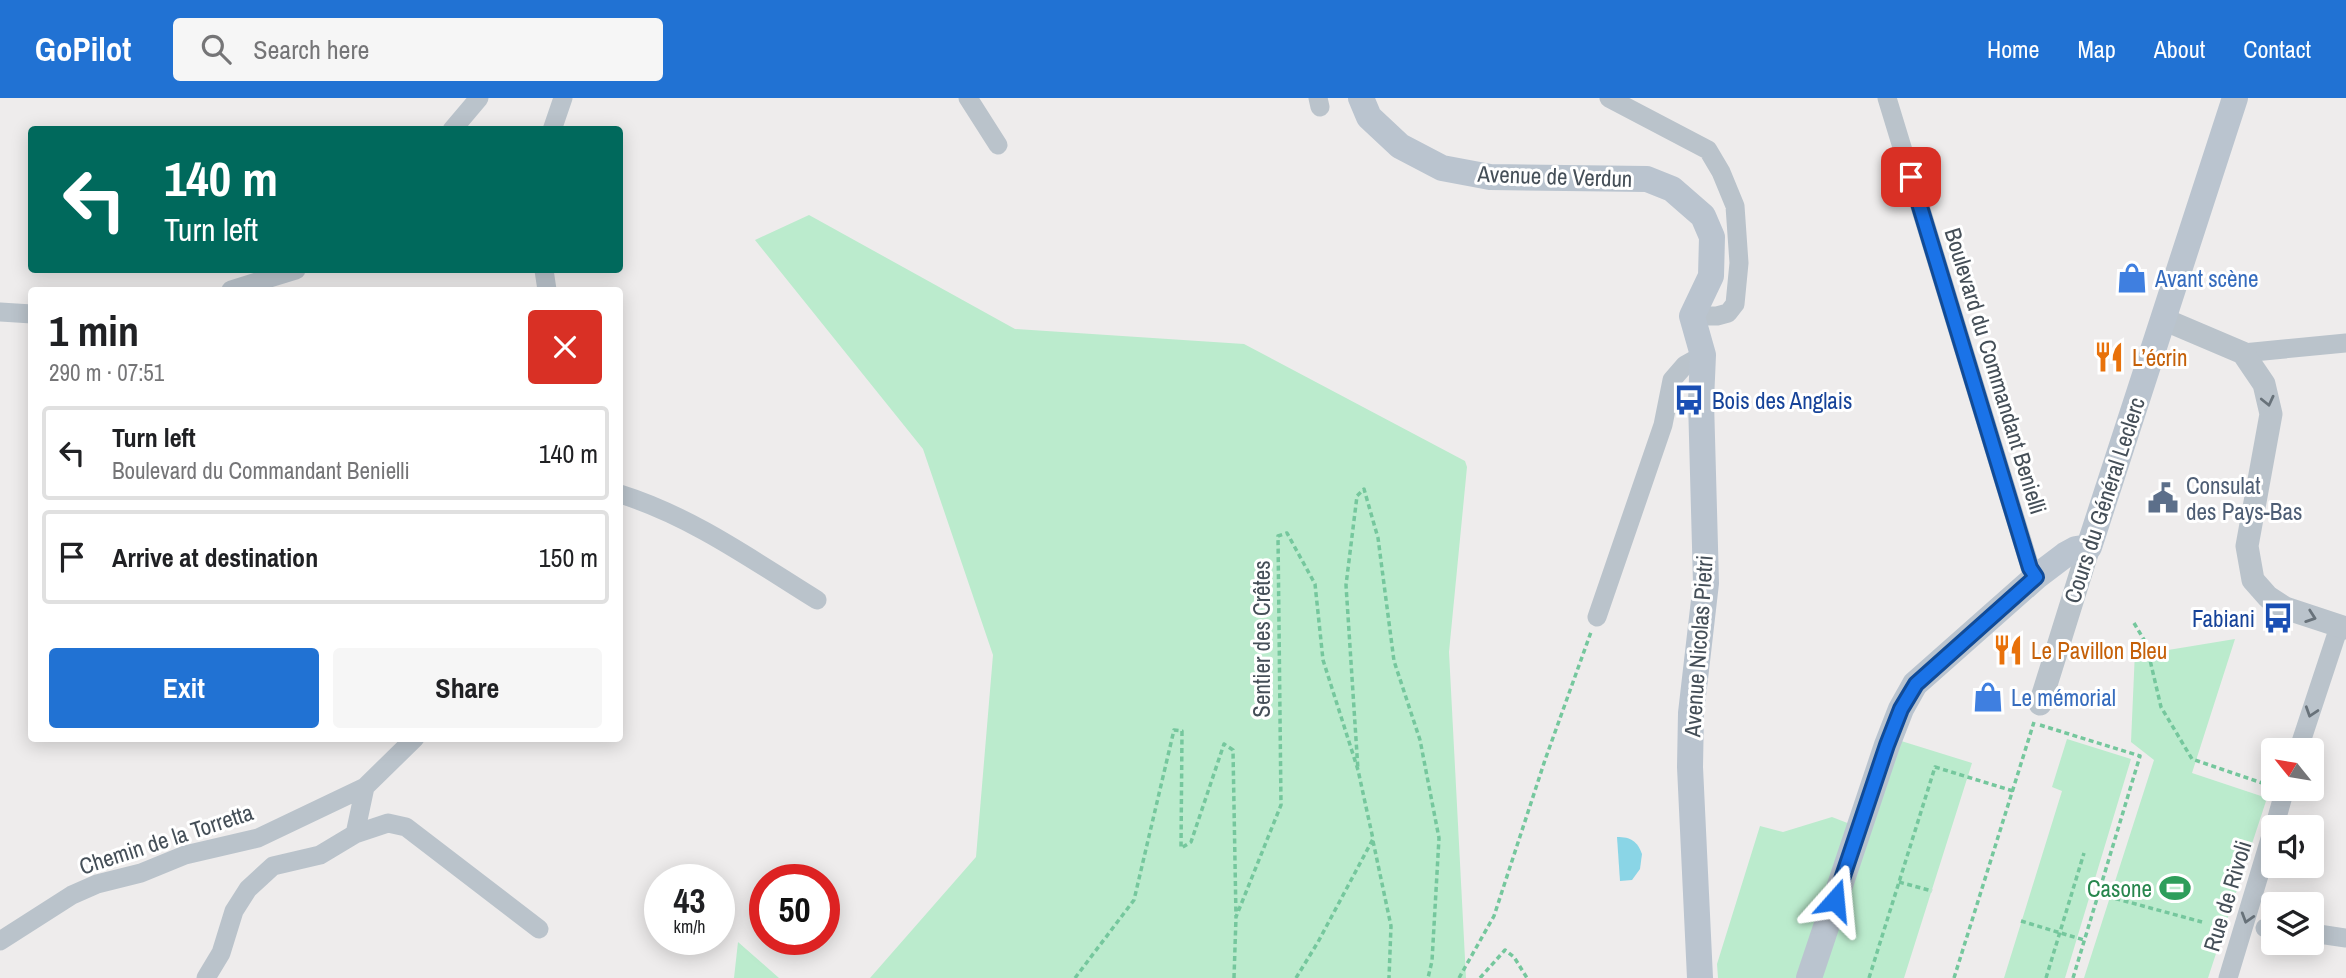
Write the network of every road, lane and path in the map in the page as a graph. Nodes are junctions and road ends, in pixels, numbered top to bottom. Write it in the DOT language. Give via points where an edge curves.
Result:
graph roads {
  1 [pos="479,98"];
  2 [pos="563,98"];
  3 [pos="968,98"];
  4 [pos="1361,98"];
  5 [pos="1609,98"];
  6 [pos="1887,98"];
  7 [pos="2235,98"];
  8 [pos="456,126"];
  9 [pos="553,126"];
  10 [pos="998,145"];
  11 [pos="286,273"];
  12 [pos="241,287"];
  13 [pos="0,312"];
  14 [pos="28,314"];
  15 [pos="1692,316"];
  16 [pos="2163,319"];
  17 [pos="2346,343"];
  18 [pos="2243,353"];
  19 [pos="1703,355"];
  20 [pos="623,495"];
  21 [pos="2089,547"];
  22 [pos="2036,577"];
  23 [pos="817,600"];
  24 [pos="1597,617"];
  25 [pos="2134,623"];
  26 [pos="2343,627"];
  27 [pos="2035,719"];
  28 [pos="2303,738"];
  29 [pos="411,742"];
  30 [pos="1358,770"];
  31 [pos="2261,783"];
  32 [pos="365,787"];
  33 [pos="2013,791"];
  34 [pos="355,834"];
  35 [pos="1373,839"];
  36 [pos="2084,853"];
  37 [pos="2261,868"];
  38 [pos="1899,881"];
  39 [pos="1932,891"];
  40 [pos="2098,894"];
  41 [pos="1236,917"];
  42 [pos="2021,921"];
  43 [pos="2202,922"];
  44 [pos="539,929"];
  45 [pos="2060,933"];
  46 [pos="2324,935"];
  47 [pos="2346,938"];
  48 [pos="2084,940"];
  49 [pos="0,941"];
  50 [pos="206,978"];
  51 [pos="1075,978"];
  52 [pos="1234,978"];
  53 [pos="1296,978"];
  54 [pos="1389,978"];
  55 [pos="1429,978"];
  56 [pos="1459,978"];
  57 [pos="1480,978"];
  58 [pos="1527,978"];
  59 [pos="1700,978"];
  60 [pos="1809,978"];
  61 [pos="1869,978"];
  62 [pos="1954,978"];
  63 [pos="2046,978"];
  64 [pos="2073,978"];
  65 [pos="2228,978"];
  1 -- 8 [label="street"];
  2 -- 9 [label="street"];
  3 -- 10 [label="street"];
  4 -- 15 [label="main road, Avenue de Verdun" via="1370,117 1400,146 1442,168 1490,177 1647,179 1672,189 1703,216 1712,237 1711,276"];
  5 -- 15 [label="street" via="1708,150 1735,206 1739,262 1735,304 1728,313"];
  6 -- 22 [label="street, Boulevard du Commandant Benielli"];
  7 -- 16 [label="main road, Cours du Général Leclerc"];
  11 -- 12 [label="street"];
  13 -- 14 [label="street"];
  15 -- 19 [label="main road, Avenue Nicolas Pietri"];
  16 -- 18 [label="street"];
  16 -- 21 [label="main road, Cours du Général Leclerc"];
  17 -- 18 [label="street"];
  18 -- 26 [label="street, one-way" via="2264,384 2271,414 2247,546 2253,580 2285,608"];
  19 -- 24 [label="street" via="1685,365 1672,380 1663,425"];
  19 -- 59 [label="main road, Avenue Nicolas Pietri" via="1706,583 1691,713 1690,767"];
  20 -- 23 [label="street" via="691,523"];
  21 -- 22 [label="main road" via="2065,555"];
  21 -- 27 [label="street, Cours du Général Leclerc"];
  22 -- 60 [label="main road" via="1916,684 1901,709"];
  24 -- 56 [label="path" via="1494,916"];
  25 -- 31 [label="path" via="2146,643 2161,707 2192,759"];
  26 -- 28 [label="street, one-way"];
  27 -- 33 [label="path"];
  27 -- 40 [label="path" via="2140,756"];
  29 -- 32 [label="street, Chemin de la Torretta"];
  30 -- 35 [label="path"];
  30 -- 41 [label="path, Sentier des Crêtes" via="1323,660 1314,584 1287,533 1278,537 1281,805"];
  30 -- 55 [label="path" via="1346,585 1357,496 1364,489 1378,538 1394,661 1420,740 1439,838"];
  32 -- 34 [label="street"];
  32 -- 49 [label="street, Chemin de la Torretta" via="258,838 185,855 97,884"];
  33 -- 38 [label="path" via="1935,767"];
  33 -- 62 [label="path"];
  34 -- 44 [label="street" via="388,823 406,827"];
  34 -- 50 [label="street" via="320,855 273,866 248,889"];
  35 -- 53 [label="path"];
  35 -- 54 [label="path" via="1391,926"];
  36 -- 45 [label="path"];
  37 -- 65 [label="street, Rue de Rivoli, one-way"];
  38 -- 39 [label="path"];
  38 -- 61 [label="path"];
  40 -- 43 [label="path"];
  40 -- 48 [label="path"];
  41 -- 51 [label="path" via="1233,750 1224,744 1191,842 1181,848 1182,731 1174,730 1134,900"];
  41 -- 52 [label="path"];
  42 -- 45 [label="path"];
  45 -- 48 [label="path"];
  45 -- 63 [label="path"];
  46 -- 47 [label="street"];
  48 -- 64 [label="path"];
  57 -- 58 [label="path" via="1505,950"];
}
